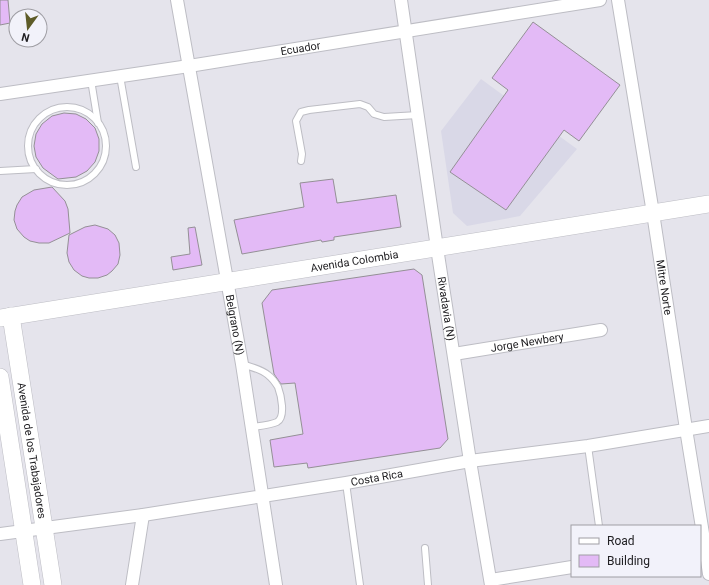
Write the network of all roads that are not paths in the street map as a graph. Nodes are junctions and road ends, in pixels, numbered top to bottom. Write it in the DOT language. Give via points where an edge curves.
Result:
graph roads {
  1 [pos="177,0"];
  2 [pos="401,0"];
  3 [pos="600,0"];
  4 [pos="618,0"];
  5 [pos="406,31"];
  6 [pos="189,66"];
  7 [pos="120,76"];
  8 [pos="92,80"];
  9 [pos="0,94"];
  10 [pos="418,115"];
  11 [pos="98,123"];
  12 [pos="301,161"];
  13 [pos="136,167"];
  14 [pos="36,169"];
  15 [pos="0,172"];
  16 [pos="709,204"];
  17 [pos="653,213"];
  18 [pos="437,248"];
  19 [pos="227,282"];
  20 [pos="3,317"];
  21 [pos="601,330"];
  22 [pos="454,354"];
  23 [pos="242,364"];
  24 [pos="0,377"];
  25 [pos="709,426"];
  26 [pos="252,427"];
  27 [pos="686,429"];
  28 [pos="588,446"];
  29 [pos="470,461"];
  30 [pos="346,483"];
  31 [pos="263,496"];
  32 [pos="143,515"];
  33 [pos="599,525"];
  34 [pos="700,525"];
  35 [pos="44,528"];
  36 [pos="24,531"];
  37 [pos="701,533"];
  38 [pos="0,534"];
  39 [pos="703,547"];
  40 [pos="425,548"];
  41 [pos="571,568"];
  42 [pos="709,574"];
  43 [pos="491,583"];
  44 [pos="32,585"];
  45 [pos="53,585"];
  46 [pos="132,585"];
  47 [pos="276,585"];
  48 [pos="360,585"];
  49 [pos="428,585"];
  1 -- 6 [label="street, Belgrano (N)"];
  2 -- 5 [label="street, Rivadavia (N)"];
  3 -- 5 [label="street, Ecuador"];
  4 -- 17 [label="street, Mitre Norte"];
  5 -- 6 [label="street, Ecuador"];
  5 -- 10 [label="street, Rivadavia (N)"];
  6 -- 7 [label="street, Ecuador"];
  6 -- 19 [label="street, Belgrano (N)"];
  7 -- 8 [label="street, Ecuador"];
  7 -- 13 [label="lane"];
  8 -- 9 [label="street, Ecuador"];
  8 -- 11 [label="lane"];
  10 -- 12 [label="lane" via="384,117 374,114 368,107 360,104 301,112 296,121"];
  10 -- 18 [label="street, Rivadavia (N)"];
  11 -- 14 [label="lane" via="106,147 101,164 90,177 74,184 57,184 42,176"];
  11 -- 14 [label="lane" via="84,111 72,108 59,108 43,115 29,136 28,154"];
  14 -- 15 [label="lane"];
  16 -- 17 [label="street, Avenida Colombia"];
  17 -- 18 [label="street, Avenida Colombia"];
  17 -- 27 [label="street, Mitre Norte"];
  18 -- 19 [label="street, Avenida Colombia"];
  18 -- 22 [label="street, Rivadavia (N)"];
  19 -- 20 [label="street, Avenida Colombia"];
  19 -- 23 [label="street, Belgrano (N)"];
  20 -- 35 [label="street, Avenida de los Trabajadores"];
  21 -- 22 [label="street, Jorge Newbery"];
  22 -- 29 [label="street, Rivadavia (N)"];
  23 -- 26 [label="street, Belgrano (N)"];
  23 -- 26 [label="lane" via="270,376 281,395 280,419"];
  24 -- 36 [label="street, Avenida de los Trabajadores"];
  25 -- 27 [label="street, Costa Rica"];
  26 -- 31 [label="street, Belgrano (N)"];
  27 -- 28 [label="street, Costa Rica"];
  27 -- 34 [label="street, Mitre Norte"];
  28 -- 29 [label="street, Costa Rica"];
  28 -- 33 [label="lane"];
  29 -- 30 [label="street, Costa Rica"];
  29 -- 43 [label="street, Rivadavia (N)"];
  30 -- 31 [label="street, Costa Rica"];
  30 -- 48 [label="lane"];
  31 -- 32 [label="street, Costa Rica"];
  31 -- 47 [label="street, Belgrano (N)"];
  32 -- 35 [label="street, Costa Rica"];
  32 -- 46 [label="street"];
  35 -- 36 [label="street, Costa Rica"];
  35 -- 45 [label="street, Avenida de los Trabajadores"];
  36 -- 38 [label="street, Costa Rica"];
  36 -- 44 [label="street, Avenida de los Trabajadores"];
  37 -- 39 [label="street, Mitre Norte"];
  39 -- 42 [label="street, Mitre Norte"];
  40 -- 49 [label="lane"];
  41 -- 43 [label="street"];
}
